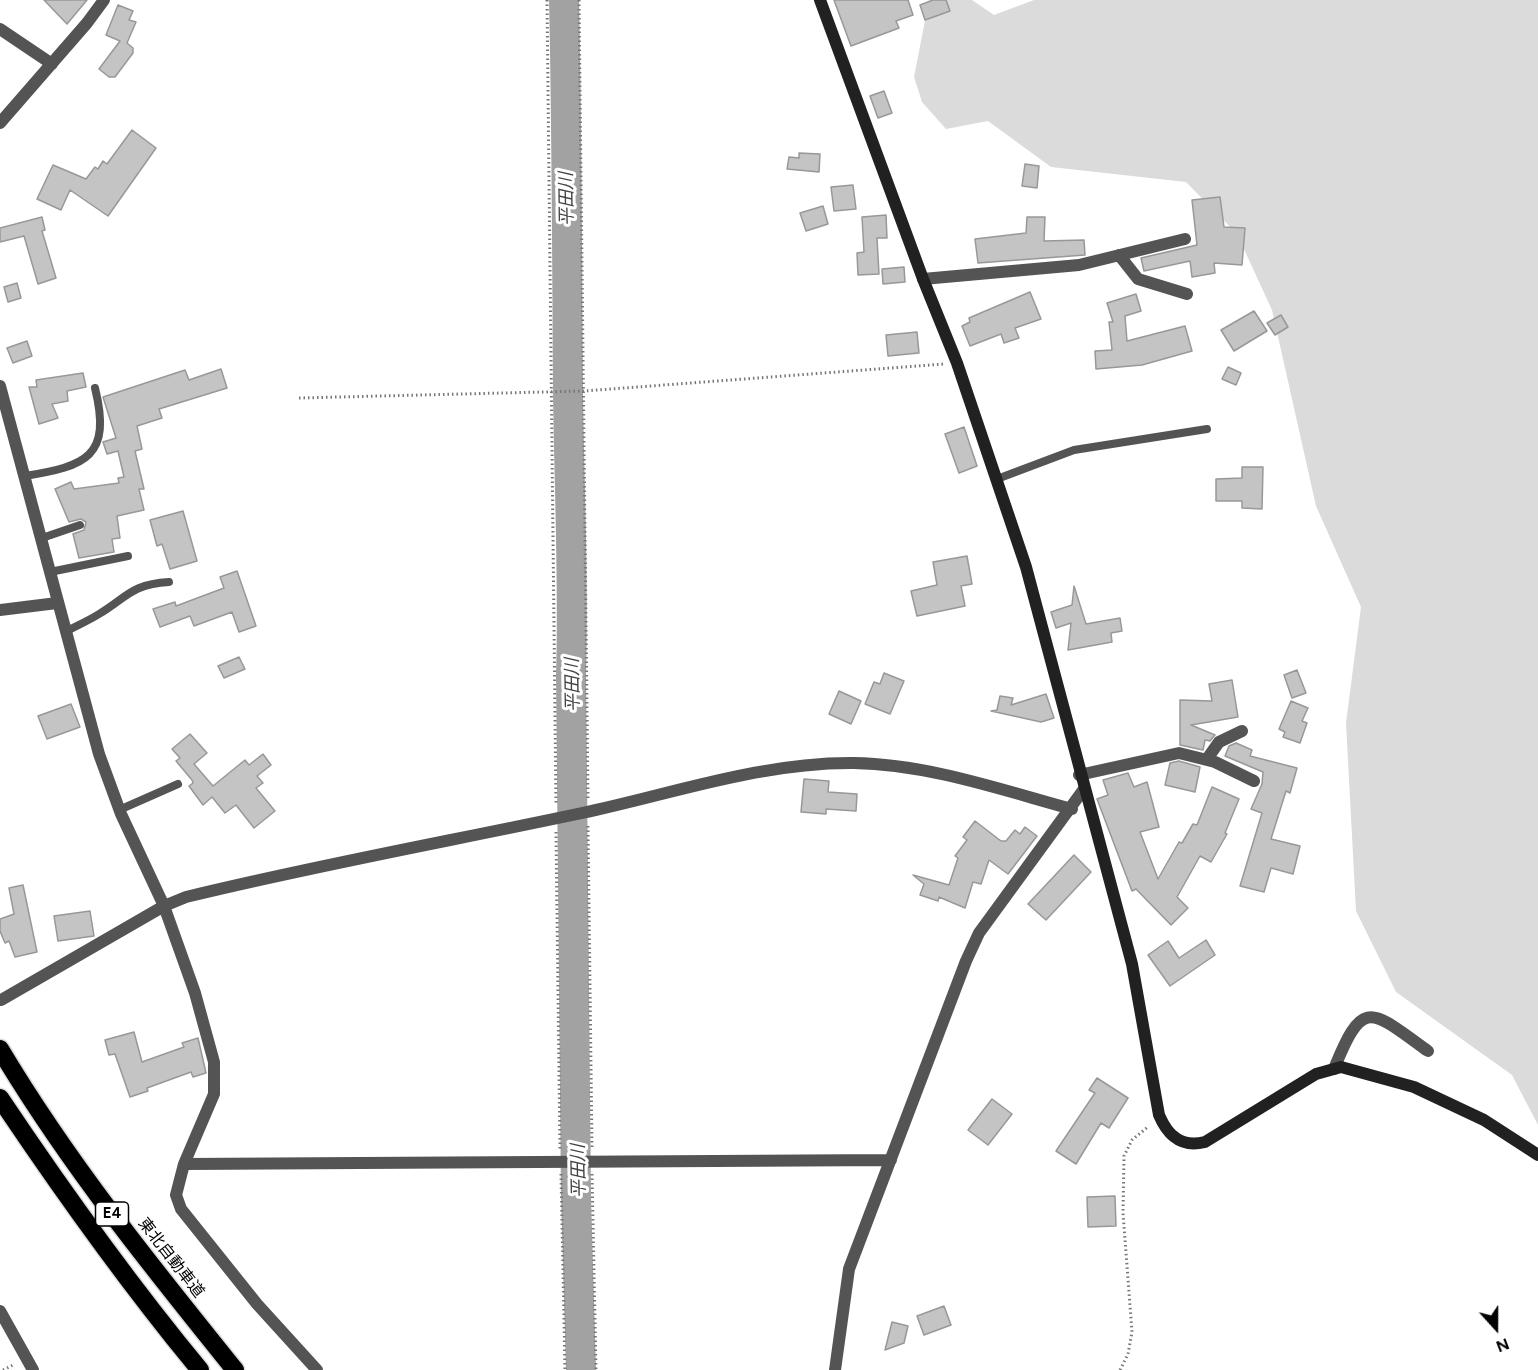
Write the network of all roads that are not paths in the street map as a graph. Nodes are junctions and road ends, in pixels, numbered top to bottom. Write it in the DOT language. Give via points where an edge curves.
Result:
graph roads {
  1 [pos="104,0"];
  2 [pos="820,0"];
  3 [pos="0,29"];
  4 [pos="52,64"];
  5 [pos="0,123"];
  6 [pos="1185,239"];
  7 [pos="1119,255"];
  8 [pos="923,279"];
  9 [pos="1187,294"];
  10 [pos="0,386"];
  11 [pos="95,388"];
  12 [pos="1207,429"];
  13 [pos="25,476"];
  14 [pos="997,480"];
  15 [pos="80,525"];
  16 [pos="42,538"];
  17 [pos="128,556"];
  18 [pos="50,572"];
  19 [pos="170,582"];
  20 [pos="57,603"];
  21 [pos="0,610"];
  22 [pos="65,632"];
  23 [pos="1242,731"];
  24 [pos="1207,759"];
  25 [pos="1079,775"];
  26 [pos="1254,781"];
  27 [pos="178,784"];
  28 [pos="1084,789"];
  29 [pos="1072,809"];
  30 [pos="119,810"];
  31 [pos="164,906"];
  32 [pos="1,1000"];
  33 [pos="0,1049"];
  34 [pos="1428,1051"];
  35 [pos="1334,1069"];
  36 [pos="0,1098"];
  37 [pos="1538,1155"];
  38 [pos="891,1160"];
  39 [pos="184,1164"];
  40 [pos="0,1311"];
  41 [pos="33,1370"];
  42 [pos="200,1370"];
  43 [pos="235,1370"];
  44 [pos="317,1370"];
  45 [pos="835,1370"];
  1 -- 4 [label="street"];
  2 -- 8 [label="street"];
  3 -- 4 [label="street"];
  4 -- 5 [label="street"];
  6 -- 7 [label="street"];
  7 -- 8 [label="street" via="1079,265"];
  7 -- 9 [label="street" via="1138,279"];
  8 -- 14 [label="street"];
  10 -- 13 [label="street"];
  11 -- 13 [label="lane" via="101,427 89,454 74,465"];
  12 -- 14 [label="lane" via="1074,450"];
  13 -- 16 [label="street"];
  14 -- 25 [label="street" via="1032,589"];
  15 -- 16 [label="lane"];
  16 -- 18 [label="street"];
  17 -- 18 [label="lane"];
  18 -- 20 [label="street"];
  19 -- 22 [label="lane" via="138,587"];
  20 -- 21 [label="street"];
  20 -- 22 [label="street"];
  22 -- 30 [label="street"];
  23 -- 24 [label="street" via="1219,742"];
  24 -- 25 [label="street" via="1179,753"];
  24 -- 26 [label="street"];
  25 -- 28 [label="street"];
  27 -- 30 [label="lane"];
  28 -- 29 [label="street"];
  28 -- 35 [label="street" via="1132,964 1161,1120 1171,1136 1192,1145 1205,1142 1316,1074"];
  29 -- 31 [label="street" via="949,777 856,763 812,764 762,771 587,812 226,887"];
  29 -- 38 [label="street" via="979,933"];
  30 -- 31 [label="street"];
  31 -- 32 [label="street"];
  31 -- 39 [label="street" via="204,1020 216,1077 206,1117"];
  33 -- 43 [label="highway, 東北自動車道 / E4" via="70,1158"];
  34 -- 35 [label="street" via="1375,1017 1367,1016 1357,1021"];
  35 -- 37 [label="street" via="1341,1067 1414,1088 1484,1120"];
  36 -- 42 [label="highway, E4" via="145,1304"];
  38 -- 39 [label="street"];
  38 -- 45 [label="street" via="849,1269"];
  39 -- 44 [label="street" via="176,1195 181,1209 257,1304"];
  40 -- 41 [label="street"];
}
